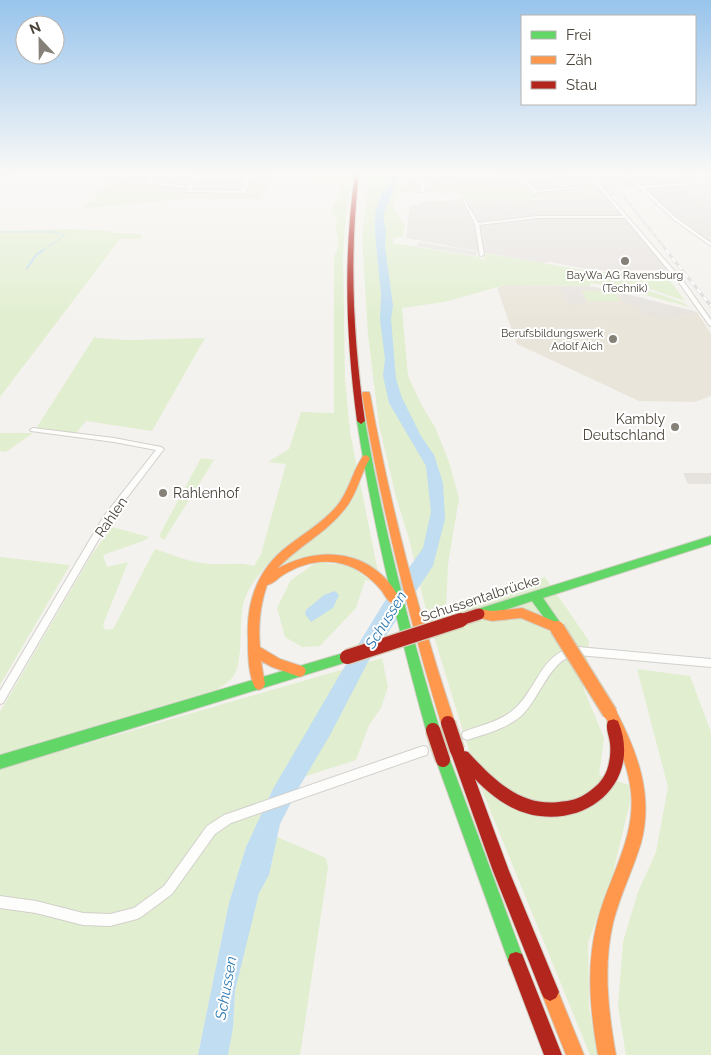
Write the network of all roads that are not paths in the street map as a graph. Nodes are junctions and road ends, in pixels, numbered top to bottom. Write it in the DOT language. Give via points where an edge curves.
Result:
graph roads {
  1 [pos="350,223"];
  2 [pos="357,223"];
  3 [pos="484,223"];
  4 [pos="631,223"];
  5 [pos="681,223"];
  6 [pos="477,224"];
  7 [pos="711,245"];
  8 [pos="482,254"];
  9 [pos="711,324"];
  10 [pos="33,430"];
  11 [pos="366,458"];
  12 [pos="711,540"];
  13 [pos="260,588"];
  14 [pos="535,596"];
  15 [pos="398,604"];
  16 [pos="479,614"];
  17 [pos="557,628"];
  18 [pos="254,650"];
  19 [pos="711,663"];
  20 [pos="300,671"];
  21 [pos="259,684"];
  22 [pos="0,700"];
  23 [pos="610,713"];
  24 [pos="467,735"];
  25 [pos="457,750"];
  26 [pos="423,751"];
  27 [pos="0,762"];
  28 [pos="0,902"];
  29 [pos="553,1055"];
  30 [pos="576,1055"];
  31 [pos="607,1055"];
  1 -- 11 [label="main road" via="348,276 354,378"];
  2 -- 25 [label="main road, bridge" via="355,256 360,344 374,441 414,613"];
  3 -- 6 [label="street"];
  4 -- 9 [label="street" via="682,282"];
  5 -- 7 [label="street"];
  6 -- 8 [label="street"];
  10 -- 22 [label="street, Rahlen" via="161,449 107,518"];
  11 -- 13 [label="main road" via="359,466 353,491 346,502 322,526 274,563"];
  11 -- 15 [label="main road"];
  12 -- 14 [label="main road, Schussentalbrücke"];
  13 -- 15 [label="main road" via="287,566 324,556 353,562 367,570"];
  13 -- 18 [label="main road" via="254,604"];
  14 -- 16 [label="main road, Schussentalbrücke"];
  14 -- 17 [label="main road"];
  15 -- 29 [label="main road, bridge" via="443,760"];
  16 -- 17 [label="main road" via="522,613"];
  16 -- 20 [label="main road, Schussentalbrücke, bridge"];
  17 -- 23 [label="main road, bridge"];
  18 -- 20 [label="main road" via="281,667"];
  18 -- 21 [label="main road"];
  19 -- 24 [label="street" via="578,651 564,655 516,713"];
  20 -- 21 [label="main road, Schussentalbrücke"];
  21 -- 27 [label="main road, Schussentalbrücke"];
  23 -- 25 [label="main road" via="617,758 612,776 600,794 580,807 561,812 533,808 511,799 490,784"];
  23 -- 31 [label="main road" via="626,741 637,780 639,818 603,934 600,1006"];
  25 -- 30 [label="main road" via="501,870"];
  26 -- 28 [label="street" via="238,815 211,830 168,890 137,913 110,920 83,919"];
}
